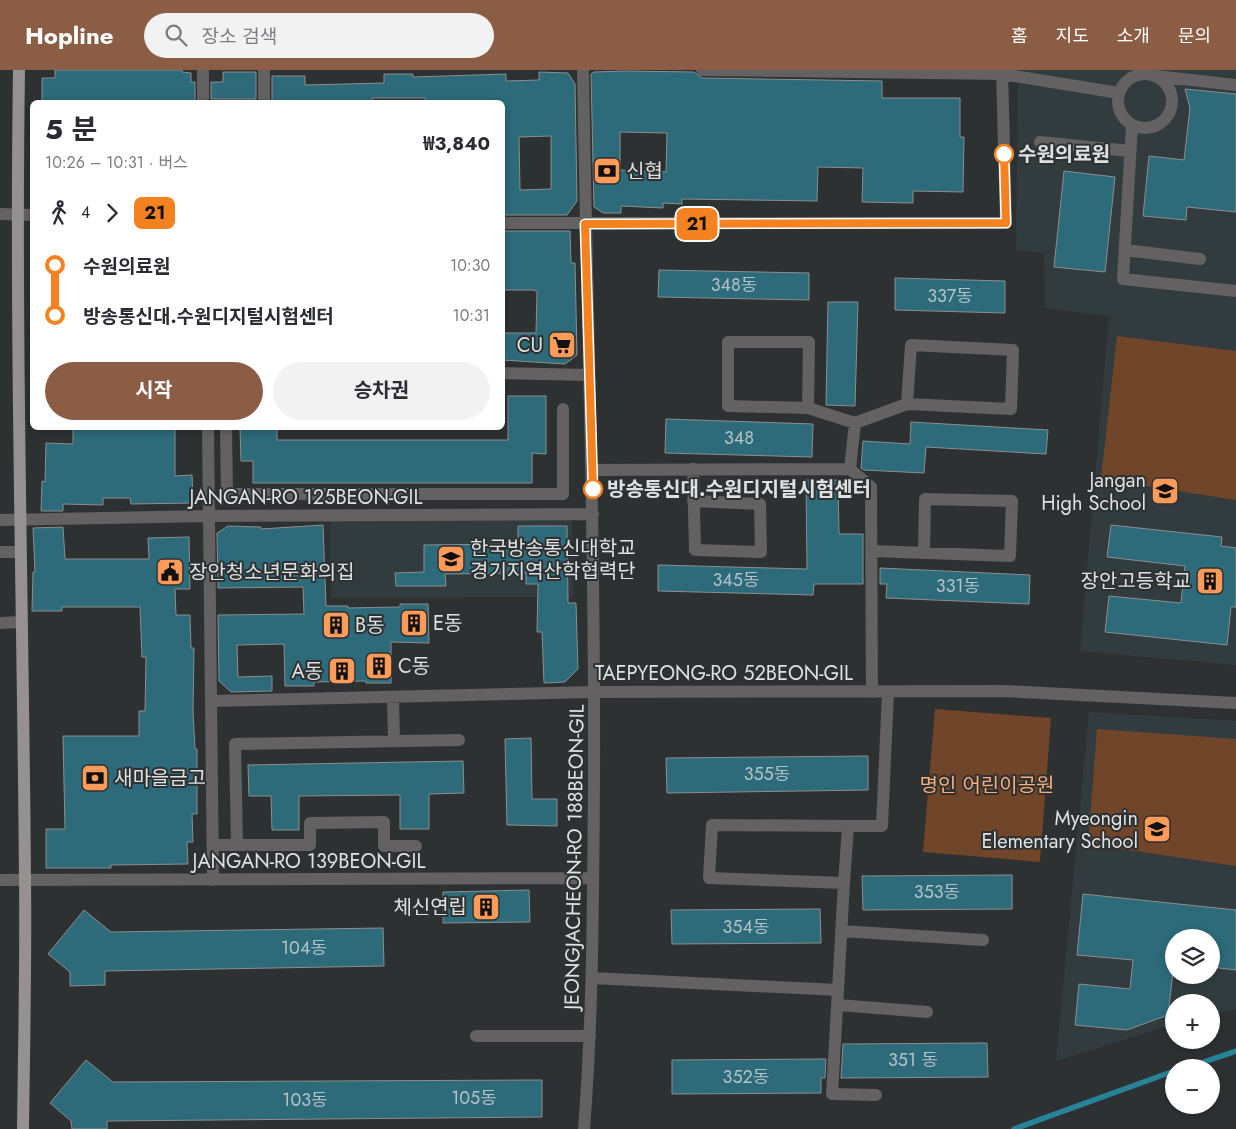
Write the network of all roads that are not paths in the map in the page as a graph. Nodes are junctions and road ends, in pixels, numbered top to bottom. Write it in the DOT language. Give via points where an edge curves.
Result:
graph roads {
  1 [pos="18,70"];
  2 [pos="203,70"];
  3 [pos="264,70"];
  4 [pos="583,70"];
  5 [pos="702,70"];
  6 [pos="783,71"];
  7 [pos="1002,72"];
  8 [pos="1153,76"];
  9 [pos="1236,85"];
  10 [pos="1119,93"];
  11 [pos="203,100"];
  12 [pos="264,100"];
  13 [pos="1132,126"];
  14 [pos="1040,142"];
  15 [pos="1130,151"];
  16 [pos="0,214"];
  17 [pos="17,215"];
  18 [pos="30,215"];
  19 [pos="505,223"];
  20 [pos="585,224"];
  21 [pos="1125,250"];
  22 [pos="1200,259"];
  23 [pos="1236,291"];
  24 [pos="505,373"];
  25 [pos="589,375"];
  26 [pos="907,404"];
  27 [pos="808,408"];
  28 [pos="563,409"];
  29 [pos="856,422"];
  30 [pos="208,430"];
  31 [pos="226,430"];
  32 [pos="692,469"];
  33 [pos="850,469"];
  34 [pos="592,470"];
  35 [pos="693,501"];
  36 [pos="593,514"];
  37 [pos="208,516"];
  38 [pos="0,520"];
  39 [pos="19,520"];
  40 [pos="872,551"];
  41 [pos="0,552"];
  42 [pos="19,552"];
  43 [pos="924,553"];
  44 [pos="20,622"];
  45 [pos="0,623"];
  46 [pos="594,692"];
  47 [pos="872,692"];
  48 [pos="888,692"];
  49 [pos="392,697"];
  50 [pos="212,701"];
  51 [pos="1236,703"];
  52 [pos="459,740"];
  53 [pos="394,741"];
  54 [pos="848,826"];
  55 [pos="213,845"];
  56 [pos="237,845"];
  57 [pos="416,846"];
  58 [pos="594,878"];
  59 [pos="0,880"];
  60 [pos="25,880"];
  61 [pos="213,880"];
  62 [pos="844,883"];
  63 [pos="841,932"];
  64 [pos="983,940"];
  65 [pos="592,978"];
  66 [pos="838,990"];
  67 [pos="838,1005"];
  68 [pos="927,1012"];
  69 [pos="476,1036"];
  70 [pos="590,1036"];
  71 [pos="876,1095"];
  72 [pos="23,1129"];
  73 [pos="584,1129"];
  1 -- 17 [label="main road"];
  2 -- 11 [label="street"];
  3 -- 12 [label="street"];
  4 -- 20 [label="street, JEONGJACHEON-RO 188BEON-GIL"];
  5 -- 6 [label="street"];
  6 -- 7 [label="street"];
  7 -- 10 [label="street"];
  7 -- 20 [label="street" via="1006,223"];
  8 -- 9 [label="street"];
  8 -- 10 [label="street" via="1136,75 1123,85"];
  8 -- 13 [label="street" via="1171,93 1171,110 1159,125"];
  10 -- 13 [label="street" via="1119,112"];
  13 -- 15 [label="street"];
  14 -- 15 [label="street"];
  15 -- 21 [label="street"];
  16 -- 17 [label="street"];
  17 -- 18 [label="street"];
  17 -- 39 [label="main road"];
  19 -- 20 [label="street"];
  20 -- 25 [label="street, JEONGJACHEON-RO 188BEON-GIL"];
  21 -- 22 [label="street"];
  21 -- 23 [label="street" via="1123,279"];
  24 -- 25 [label="street"];
  25 -- 34 [label="street, JEONGJACHEON-RO 188BEON-GIL"];
  26 -- 26 [label="street" via="1011,410 1013,350 911,345"];
  26 -- 29 [label="street"];
  27 -- 27 [label="street" via="808,342 728,342 728,406"];
  27 -- 29 [label="street"];
  28 -- 31 [label="street" via="564,494 227,494"];
  29 -- 33 [label="street"];
  30 -- 37 [label="street"];
  32 -- 33 [label="street"];
  32 -- 34 [label="street"];
  32 -- 35 [label="street"];
  33 -- 40 [label="street" via="872,487"];
  34 -- 36 [label="street, JEONGJACHEON-RO 188BEON-GIL"];
  35 -- 35 [label="street" via="694,550 760,552 760,504"];
  36 -- 37 [label="street, JANGAN-RO 125BEON-GIL"];
  36 -- 46 [label="street, JEONGJACHEON-RO 188BEON-GIL"];
  37 -- 39 [label="street, JANGAN-RO 125BEON-GIL"];
  37 -- 50 [label="street"];
  38 -- 39 [label="street, JANGAN-RO 125BEON-GIL"];
  39 -- 42 [label="main road"];
  40 -- 43 [label="street"];
  40 -- 47 [label="street"];
  41 -- 42 [label="street"];
  42 -- 44 [label="main road"];
  43 -- 43 [label="street" via="1010,556 1012,501 925,499"];
  44 -- 45 [label="street"];
  44 -- 60 [label="main road"];
  46 -- 47 [label="street, TAEPYEONG-RO 52BEON-GIL"];
  46 -- 49 [label="street, TAEPYEONG-RO 52BEON-GIL"];
  46 -- 58 [label="street, JEONGJACHEON-RO 188BEON-GIL"];
  47 -- 48 [label="street, TAEPYEONG-RO 52BEON-GIL"];
  48 -- 51 [label="street, TAEPYEONG-RO 52BEON-GIL" via="1004,692"];
  48 -- 54 [label="street" via="882,826"];
  49 -- 50 [label="street, TAEPYEONG-RO 52BEON-GIL"];
  49 -- 53 [label="street"];
  50 -- 55 [label="street"];
  52 -- 53 [label="street"];
  53 -- 56 [label="street" via="235,744"];
  54 -- 62 [label="street"];
  54 -- 62 [label="street" via="712,824 709,878"];
  55 -- 56 [label="street"];
  55 -- 61 [label="street"];
  56 -- 57 [label="street" via="310,844 310,823 384,822 384,846"];
  58 -- 61 [label="street, JANGAN-RO 139BEON-GIL"];
  58 -- 65 [label="street, JEONGJACHEON-RO 188BEON-GIL"];
  59 -- 60 [label="street, JANGAN-RO 139BEON-GIL"];
  60 -- 61 [label="street, JANGAN-RO 139BEON-GIL"];
  60 -- 72 [label="main road"];
  62 -- 63 [label="street"];
  63 -- 64 [label="street"];
  63 -- 66 [label="street"];
  65 -- 66 [label="street"];
  65 -- 70 [label="street, JEONGJACHEON-RO 188BEON-GIL"];
  66 -- 67 [label="street"];
  67 -- 68 [label="street"];
  67 -- 71 [label="street" via="832,1094"];
  69 -- 70 [label="street"];
  70 -- 73 [label="street, JEONGJACHEON-RO 188BEON-GIL"];
}
